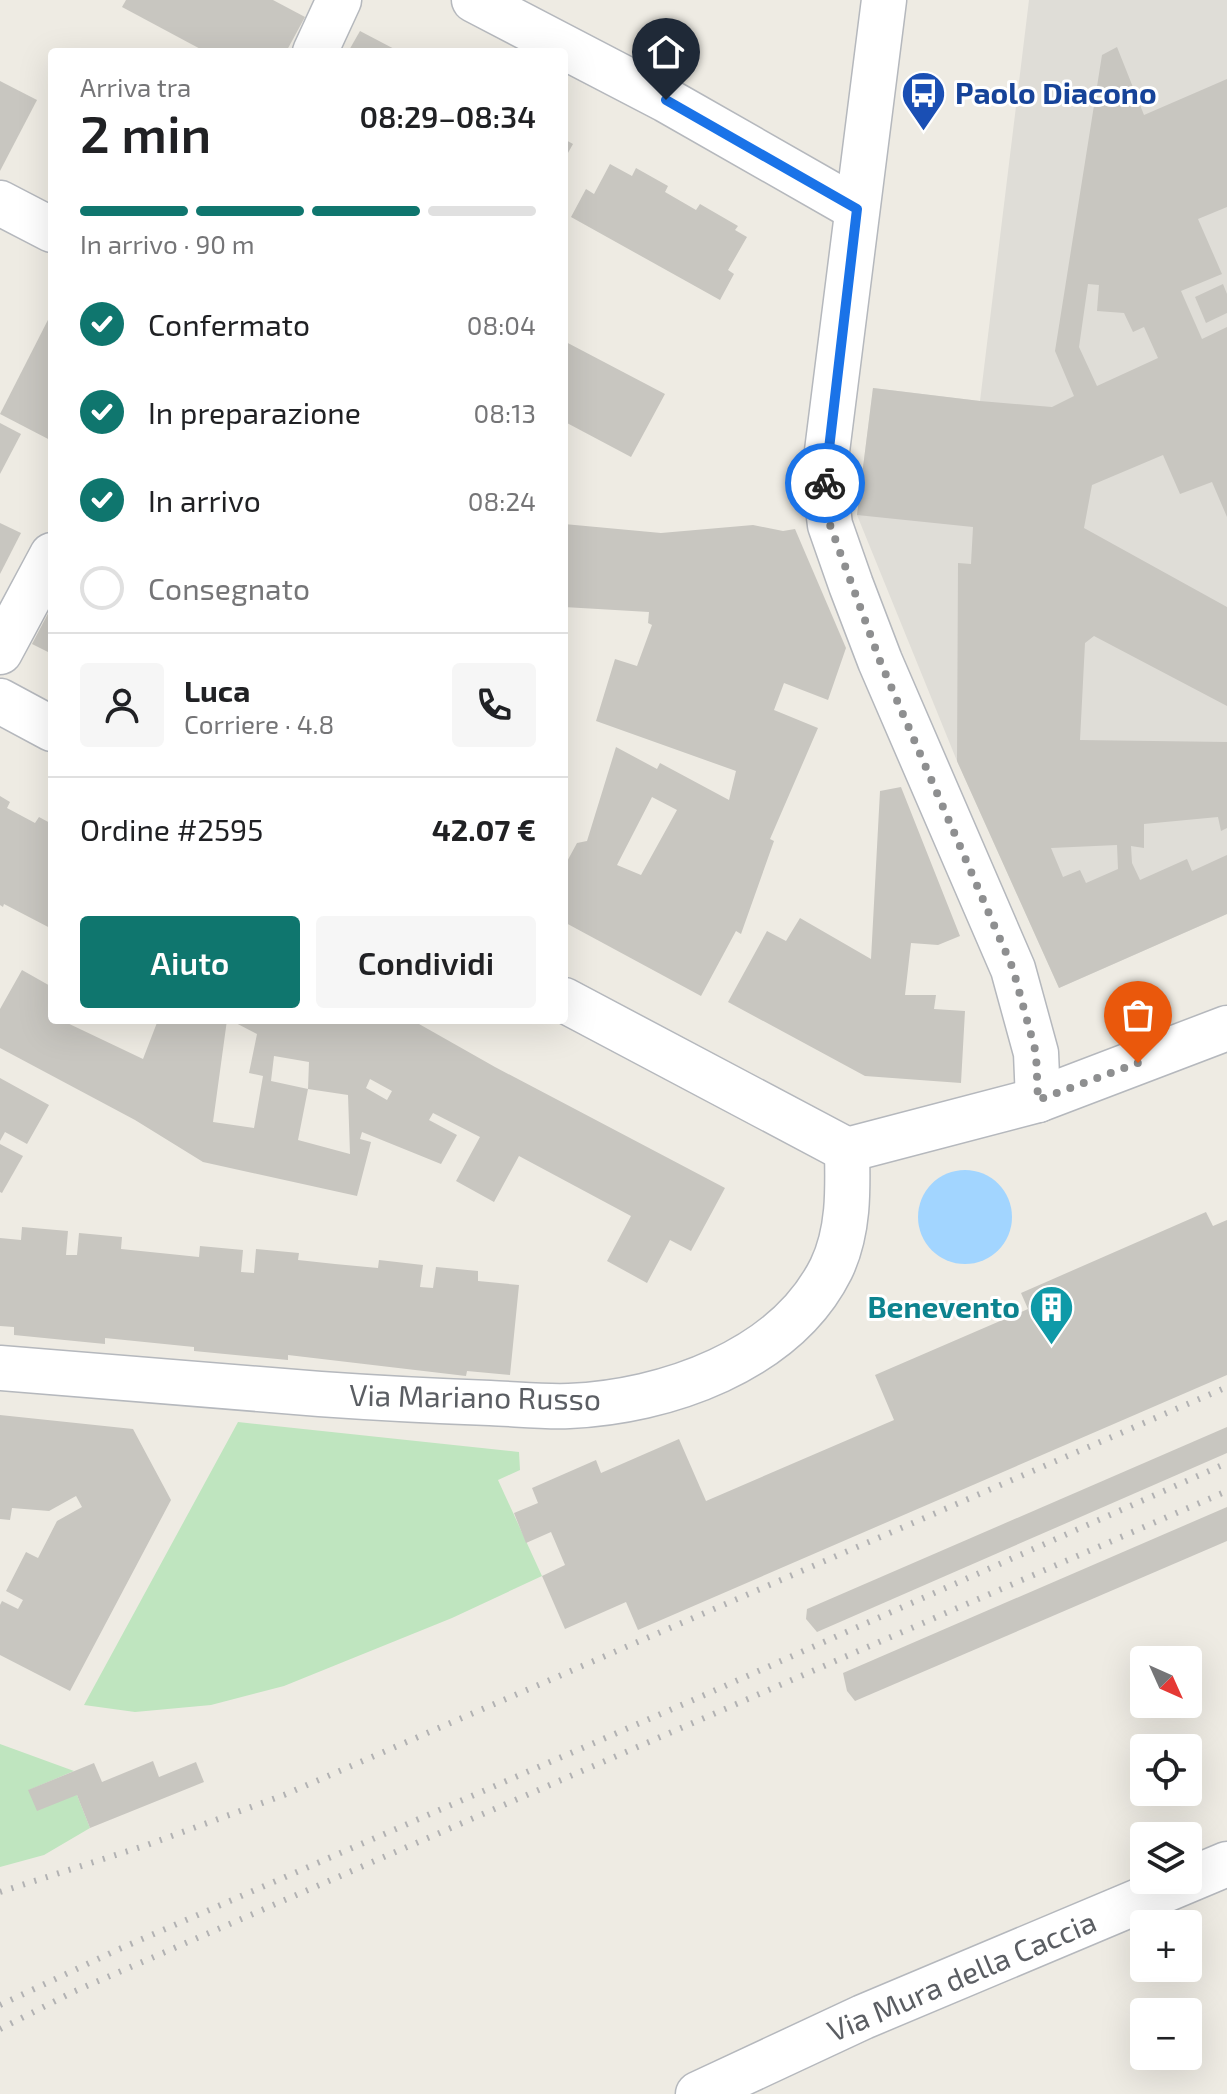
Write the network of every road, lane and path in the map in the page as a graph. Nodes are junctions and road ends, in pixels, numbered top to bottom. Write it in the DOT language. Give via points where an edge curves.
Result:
graph roads {
  1 [pos="339,0"];
  2 [pos="474,0"];
  3 [pos="884,0"];
  4 [pos="317,48"];
  5 [pos="566,48"];
  6 [pos="568,49"];
  7 [pos="0,203"];
  8 [pos="857,209"];
  9 [pos="48,228"];
  10 [pos="48,562"];
  11 [pos="0,652"];
  12 [pos="0,701"];
  13 [pos="48,727"];
  14 [pos="568,1002"];
  15 [pos="1227,1028"];
  16 [pos="1038,1100"];
  17 [pos="847,1150"];
  18 [pos="0,1368"];
  19 [pos="1227,1864"];
  20 [pos="698,2094"];
  1 -- 4 [label="street"];
  2 -- 5 [label="street"];
  3 -- 8 [label="street"];
  6 -- 8 [label="street"];
  7 -- 9 [label="street"];
  8 -- 16 [label="street" via="824,475 830,525 880,661 1013,969 1036,1053"];
  10 -- 11 [label="street"];
  12 -- 13 [label="street"];
  14 -- 17 [label="street"];
  15 -- 16 [label="street"];
  16 -- 17 [label="street"];
  17 -- 18 [label="street, Via Mariano Russo" via="848,1208 832,1267 810,1304 768,1341 725,1368 675,1387 568,1406 383,1399"];
  19 -- 20 [label="street, Via Mura della Caccia" via="863,2017"];
}
